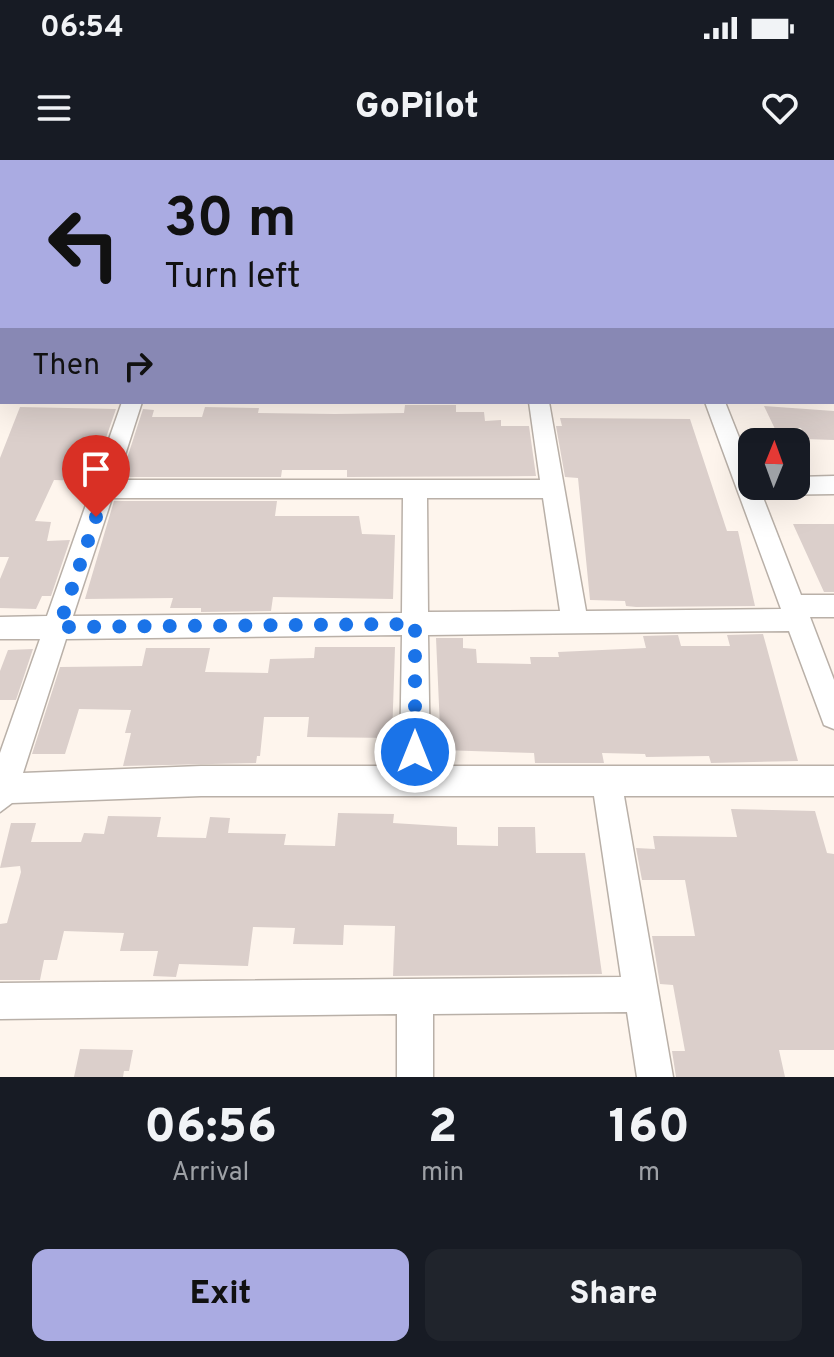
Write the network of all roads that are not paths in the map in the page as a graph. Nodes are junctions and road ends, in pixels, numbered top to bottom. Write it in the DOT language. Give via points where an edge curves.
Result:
graph roads {
  1 [pos="131,404"];
  2 [pos="539,404"];
  3 [pos="716,404"];
  4 [pos="738,462"];
  5 [pos="834,485"];
  6 [pos="810,486"];
  7 [pos="106,489"];
  8 [pos="415,489"];
  9 [pos="553,489"];
  10 [pos="752,500"];
  11 [pos="834,606"];
  12 [pos="795,613"];
  13 [pos="575,623"];
  14 [pos="415,624"];
  15 [pos="59,627"];
  16 [pos="0,628"];
  17 [pos="834,716"];
  18 [pos="834,781"];
  19 [pos="607,782"];
  20 [pos="415,783"];
  21 [pos="1,792"];
  22 [pos="641,994"];
  23 [pos="415,997"];
  24 [pos="0,1001"];
  25 [pos="415,1077"];
  26 [pos="655,1077"];
  1 -- 7 [label="street"];
  2 -- 9 [label="street"];
  3 -- 4 [label="street"];
  5 -- 6 [label="street"];
  7 -- 8 [label="street"];
  7 -- 15 [label="street"];
  8 -- 9 [label="street"];
  8 -- 14 [label="street"];
  9 -- 13 [label="street"];
  10 -- 12 [label="street"];
  11 -- 12 [label="street"];
  12 -- 13 [label="street"];
  12 -- 17 [label="street"];
  13 -- 14 [label="street"];
  14 -- 15 [label="street"];
  14 -- 20 [label="street"];
  15 -- 16 [label="street"];
  15 -- 21 [label="street"];
  18 -- 19 [label="street"];
  19 -- 20 [label="street"];
  19 -- 22 [label="street"];
  20 -- 21 [label="street" via="201,781"];
  22 -- 23 [label="street"];
  22 -- 26 [label="street"];
  23 -- 24 [label="street"];
  23 -- 25 [label="street"];
}
